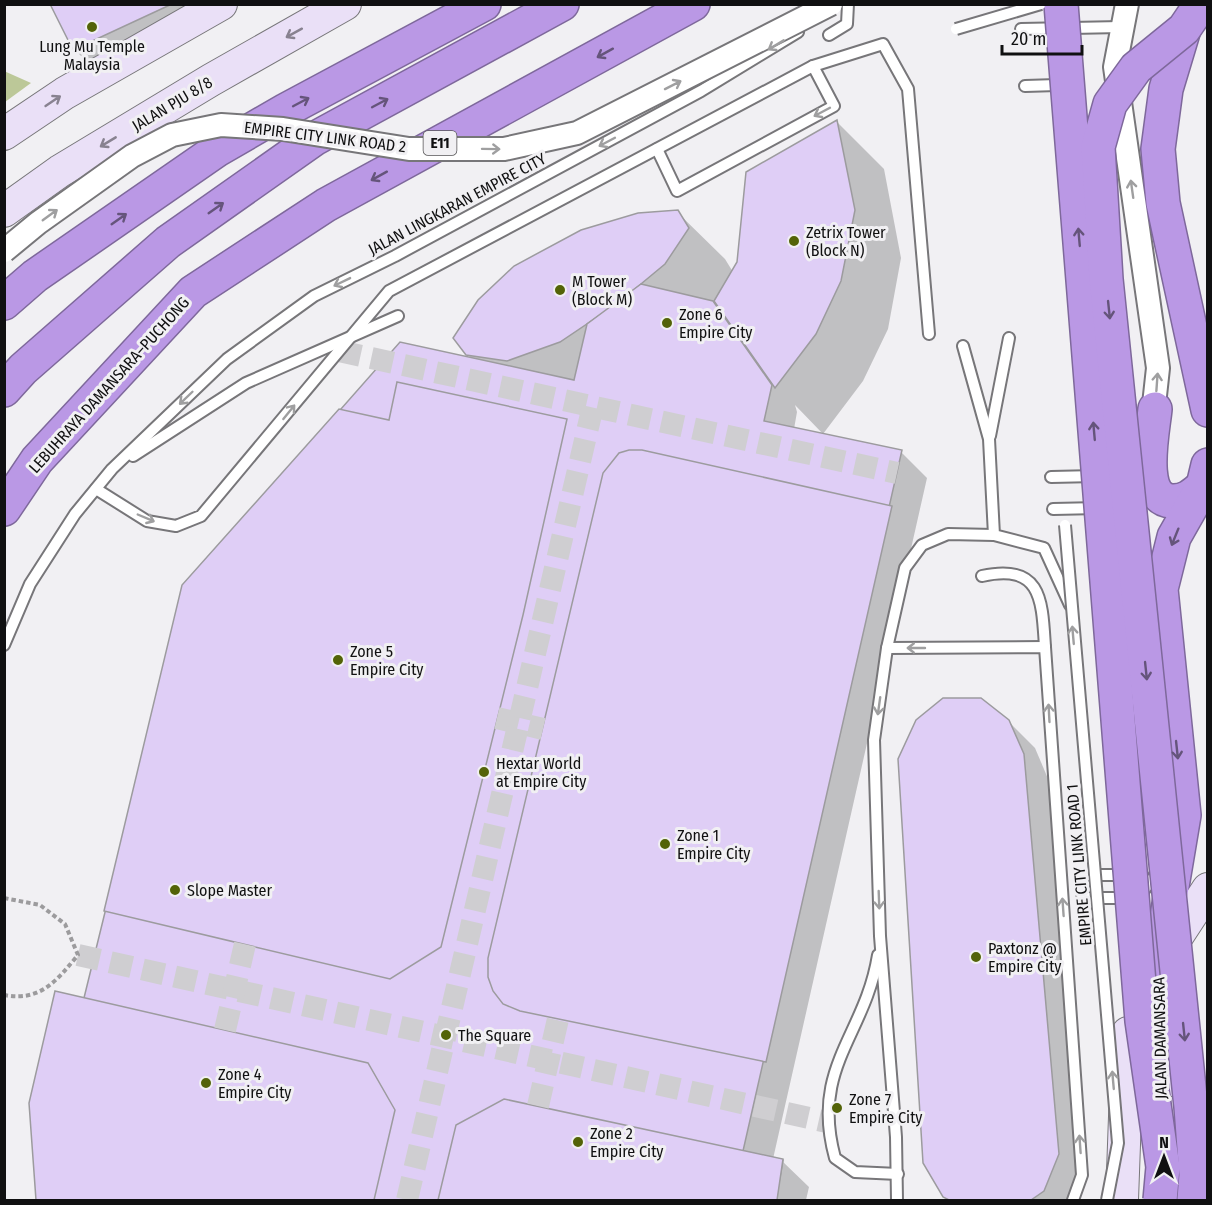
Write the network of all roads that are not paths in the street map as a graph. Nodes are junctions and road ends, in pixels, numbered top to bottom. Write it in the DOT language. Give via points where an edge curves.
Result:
graph roads {
  1 [pos="221,4"];
  2 [pos="345,4"];
  3 [pos="490,4"];
  4 [pos="562,4"];
  5 [pos="693,4"];
  6 [pos="831,4"];
  7 [pos="846,4"];
  8 [pos="1041,4"];
  9 [pos="1049,4"];
  10 [pos="1127,4"];
  11 [pos="471,12"];
  12 [pos="1056,16"];
  13 [pos="1197,17"];
  14 [pos="1121,27"];
  15 [pos="1021,29"];
  16 [pos="956,30"];
  17 [pos="829,35"];
  18 [pos="813,66"];
  19 [pos="1024,86"];
  20 [pos="4,134"];
  21 [pos="657,148"];
  22 [pos="4,212"];
  23 [pos="4,251"];
  24 [pos="4,303"];
  25 [pos="398,316"];
  26 [pos="929,334"];
  27 [pos="350,338"];
  28 [pos="1009,338"];
  29 [pos="963,346"];
  30 [pos="4,390"];
  31 [pos="1155,409"];
  32 [pos="1208,410"];
  33 [pos="989,439"];
  34 [pos="1145,450"];
  35 [pos="112,469"];
  36 [pos="1205,475"];
  37 [pos="1051,477"];
  38 [pos="96,489"];
  39 [pos="4,509"];
  40 [pos="1053,509"];
  41 [pos="1118,516"];
  42 [pos="1065,525"];
  43 [pos="994,535"];
  44 [pos="982,576"];
  45 [pos="1070,605"];
  46 [pos="4,645"];
  47 [pos="1046,647"];
  48 [pos="887,648"];
  49 [pos="1184,815"];
  50 [pos="1080,875"];
  51 [pos="1122,875"];
  52 [pos="1082,898"];
  53 [pos="1123,898"];
  54 [pos="1206,898"];
  55 [pos="880,936"];
  56 [pos="1158,964"];
  57 [pos="1128,1033"];
  58 [pos="898,1174"];
  59 [pos="1082,1175"];
  60 [pos="897,1200"];
  61 [pos="1073,1200"];
  62 [pos="1079,1200"];
  63 [pos="1107,1200"];
  64 [pos="1122,1200"];
  65 [pos="1155,1200"];
  66 [pos="1160,1200"];
  67 [pos="1194,1200"];
  20 -- 1 [label="street, one-way" via="65,93"];
  2 -- 22 [label="street, JALAN PJU 8/8, one-way" via="60,171"];
  3 -- 11 [label="highway"];
  30 -- 4 [label="highway, one-way" via="22,369 168,242 314,139"];
  5 -- 39 [label="highway, LEBUHRAYA DAMANSARA–PUCHONG / E11, one-way" via="326,205 192,292 37,460"];
  23 -- 6 [label="street, EMPIRE CITY LINK ROAD 2, one-way, bridge" via="132,156 172,135 221,125 283,129 409,148 504,149 577,133"];
  7 -- 17 [label="lane" via="847,24"];
  7 -- 35 [label="lane, JALAN LINGKARAN EMPIRE CITY, one-way" via="701,91 314,296 227,359"];
  8 -- 16 [label="lane, bridge"];
  9 -- 12 [label="lane"];
  10 -- 14 [label="street"];
  24 -- 11 [label="highway, one-way" via="34,276 217,150"];
  12 -- 14 [label="lane"];
  12 -- 15 [label="lane"];
  12 -- 19 [label="lane" via="1057,85"];
  66 -- 12 [label="highway, one-way, bridge" via="1162,1167 1141,1009"];
  13 -- 32 [label="highway" via="1166,89 1158,148 1163,203"];
  13 -- 67 [label="highway, one-way, bridge" via="1136,68 1110,104 1098,147 1106,279 1191,1107"];
  31 -- 14 [label="street, one-way" via="1158,368 1115,67"];
  18 -- 21 [label="lane"];
  18 -- 21 [label="lane, one-way" via="834,106 677,191"];
  18 -- 26 [label="lane" via="883,44 908,89"];
  21 -- 27 [label="lane" via="389,291"];
  25 -- 27 [label="lane, JALAN LINGKARAN EMPIRE CITY"];
  27 -- 35 [label="lane, JALAN LINGKARAN EMPIRE CITY" via="246,383"];
  38 -- 27 [label="lane, one-way" via="147,521 176,526 201,516"];
  28 -- 33 [label="lane"];
  29 -- 33 [label="lane"];
  31 -- 34 [label="street"];
  31 -- 36 [label="highway" via="1150,462 1155,492 1164,501 1178,502 1190,497"];
  33 -- 43 [label="lane"];
  34 -- 37 [label="lane" via="1114,472"];
  34 -- 41 [label="street" via="1127,514"];
  35 -- 38 [label="lane, JALAN LINGKARAN EMPIRE CITY"];
  36 -- 49 [label="highway, one-way" via="1174,537 1161,589"];
  38 -- 46 [label="lane, JALAN LINGKARAN EMPIRE CITY" via="30,584"];
  40 -- 41 [label="lane"];
  41 -- 51 [label="street" via="1123,565"];
  42 -- 45 [label="lane, EMPIRE CITY LINK ROAD 1, bridge"];
  43 -- 45 [label="lane" via="1044,548"];
  43 -- 48 [label="lane" via="948,534 922,545 905,568"];
  44 -- 47 [label="lane" via="1017,573 1033,585 1043,606"];
  63 -- 45 [label="lane, EMPIRE CITY LINK ROAD 1, one-way, bridge" via="1118,1143"];
  47 -- 48 [label="lane, one-way"];
  59 -- 47 [label="lane, one-way"];
  48 -- 55 [label="lane, one-way" via="874,740"];
  49 -- 53 [label="lane" via="1170,855 1145,889"];
  49 -- 56 [label="highway"];
  50 -- 51 [label="lane"];
  51 -- 53 [label="street"];
  52 -- 53 [label="lane"];
  53 -- 57 [label="street"];
  54 -- 56 [label="street, JALAN DAMANSARA"];
  55 -- 58 [label="lane"];
  55 -- 58 [label="lane" via="871,987 833,1076 827,1122 836,1158 855,1172"];
  56 -- 65 [label="street, JALAN DAMANSARA" via="1163,1075"];
  57 -- 64 [label="street, JALAN DAMANSARA"];
  58 -- 60 [label="lane"];
  59 -- 61 [label="lane"];
  59 -- 62 [label="lane"];
}
